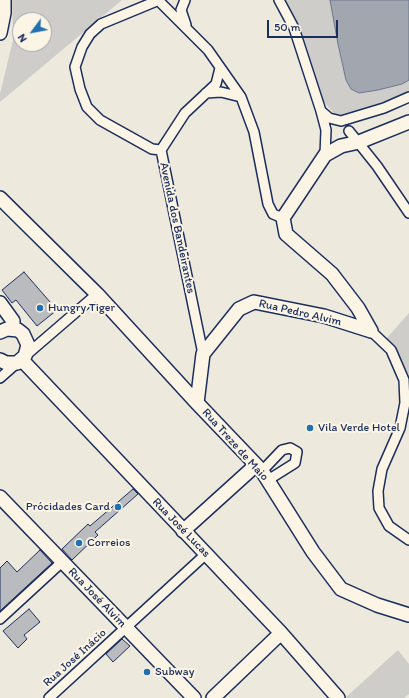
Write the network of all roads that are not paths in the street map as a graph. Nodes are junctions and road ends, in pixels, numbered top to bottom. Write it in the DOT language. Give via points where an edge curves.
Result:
graph roads {
  1 [pos="4,0"];
  2 [pos="159,0"];
  3 [pos="185,0"];
  4 [pos="279,0"];
  5 [pos="187,27"];
  6 [pos="0,33"];
  7 [pos="220,68"];
  8 [pos="206,93"];
  9 [pos="240,97"];
  10 [pos="409,97"];
  11 [pos="320,111"];
  12 [pos="409,115"];
  13 [pos="329,118"];
  14 [pos="409,122"];
  15 [pos="349,131"];
  16 [pos="359,142"];
  17 [pos="161,150"];
  18 [pos="325,155"];
  19 [pos="0,198"];
  20 [pos="409,213"];
  21 [pos="283,218"];
  22 [pos="97,294"];
  23 [pos="0,303"];
  24 [pos="12,331"];
  25 [pos="371,331"];
  26 [pos="50,334"];
  27 [pos="203,354"];
  28 [pos="21,359"];
  29 [pos="0,360"];
  30 [pos="0,378"];
  31 [pos="197,403"];
  32 [pos="262,472"];
  33 [pos="0,497"];
  34 [pos="183,531"];
  35 [pos="409,540"];
  36 [pos="206,554"];
  37 [pos="62,562"];
  38 [pos="409,615"];
  39 [pos="0,619"];
  40 [pos="126,628"];
  41 [pos="281,633"];
  42 [pos="49,698"];
  43 [pos="194,698"];
  44 [pos="213,698"];
  45 [pos="338,698"];
  1 -- 6 [label="main road"];
  2 -- 5 [label="street"];
  2 -- 17 [label="street, Avenida dos Bandeirantes" via="101,24 90,34 82,47 75,67 87,107 100,120 152,149"];
  3 -- 5 [label="street" via="181,10"];
  4 -- 11 [label="street" via="294,28"];
  5 -- 7 [label="street"];
  7 -- 8 [label="street" via="216,84"];
  7 -- 9 [label="street"];
  8 -- 9 [label="street" via="222,92"];
  8 -- 17 [label="street" via="185,113"];
  9 -- 21 [label="street" via="254,132 268,204 273,214"];
  10 -- 13 [label="street" via="351,120"];
  11 -- 13 [label="street"];
  11 -- 18 [label="street" via="326,130"];
  12 -- 15 [label="street" via="368,133"];
  13 -- 15 [label="street"];
  14 -- 16 [label="main road"];
  15 -- 16 [label="street"];
  16 -- 18 [label="main road" via="341,146"];
  16 -- 20 [label="street"];
  17 -- 27 [label="street, Avenida dos Bandeirantes"];
  18 -- 21 [label="main road"];
  19 -- 22 [label="main road, Rua Treze de Maio"];
  21 -- 25 [label="main road" via="286,234 332,274 358,308"];
  22 -- 26 [label="street"];
  22 -- 31 [label="main road, Rua Treze de Maio"];
  23 -- 24 [label="main road" via="13,321"];
  24 -- 26 [label="street" via="35,338"];
  24 -- 28 [label="main road" via="28,345"];
  25 -- 27 [label="main road, Rua Pedro Alvim" via="324,316 254,302 239,309"];
  25 -- 35 [label="street" via="391,350 404,380 405,403 400,428 382,469 378,491 379,508 389,526"];
  26 -- 28 [label="street"];
  27 -- 31 [label="main road, Avenida dos Bandeirantes"];
  28 -- 29 [label="main road" via="6,363"];
  28 -- 30 [label="street"];
  28 -- 34 [label="main road, Rua José Lucas"];
  31 -- 32 [label="main road, Rua Treze de Maio"];
  32 -- 34 [label="main road"];
  32 -- 38 [label="main road, Rua Treze de Maio" via="312,552 341,589 377,605"];
  33 -- 37 [label="main road, Rua José Alvim"];
  34 -- 36 [label="main road, Rua José Lucas"];
  36 -- 40 [label="street, Rua José Inácio"];
  36 -- 41 [label="main road, Rua José Lucas"];
  37 -- 39 [label="street"];
  37 -- 40 [label="main road, Rua José Alvim"];
  40 -- 42 [label="street, Rua José Inácio"];
  40 -- 43 [label="main road, Rua José Alvim"];
  41 -- 44 [label="main road"];
  41 -- 45 [label="main road, Rua José Lucas"];
}
